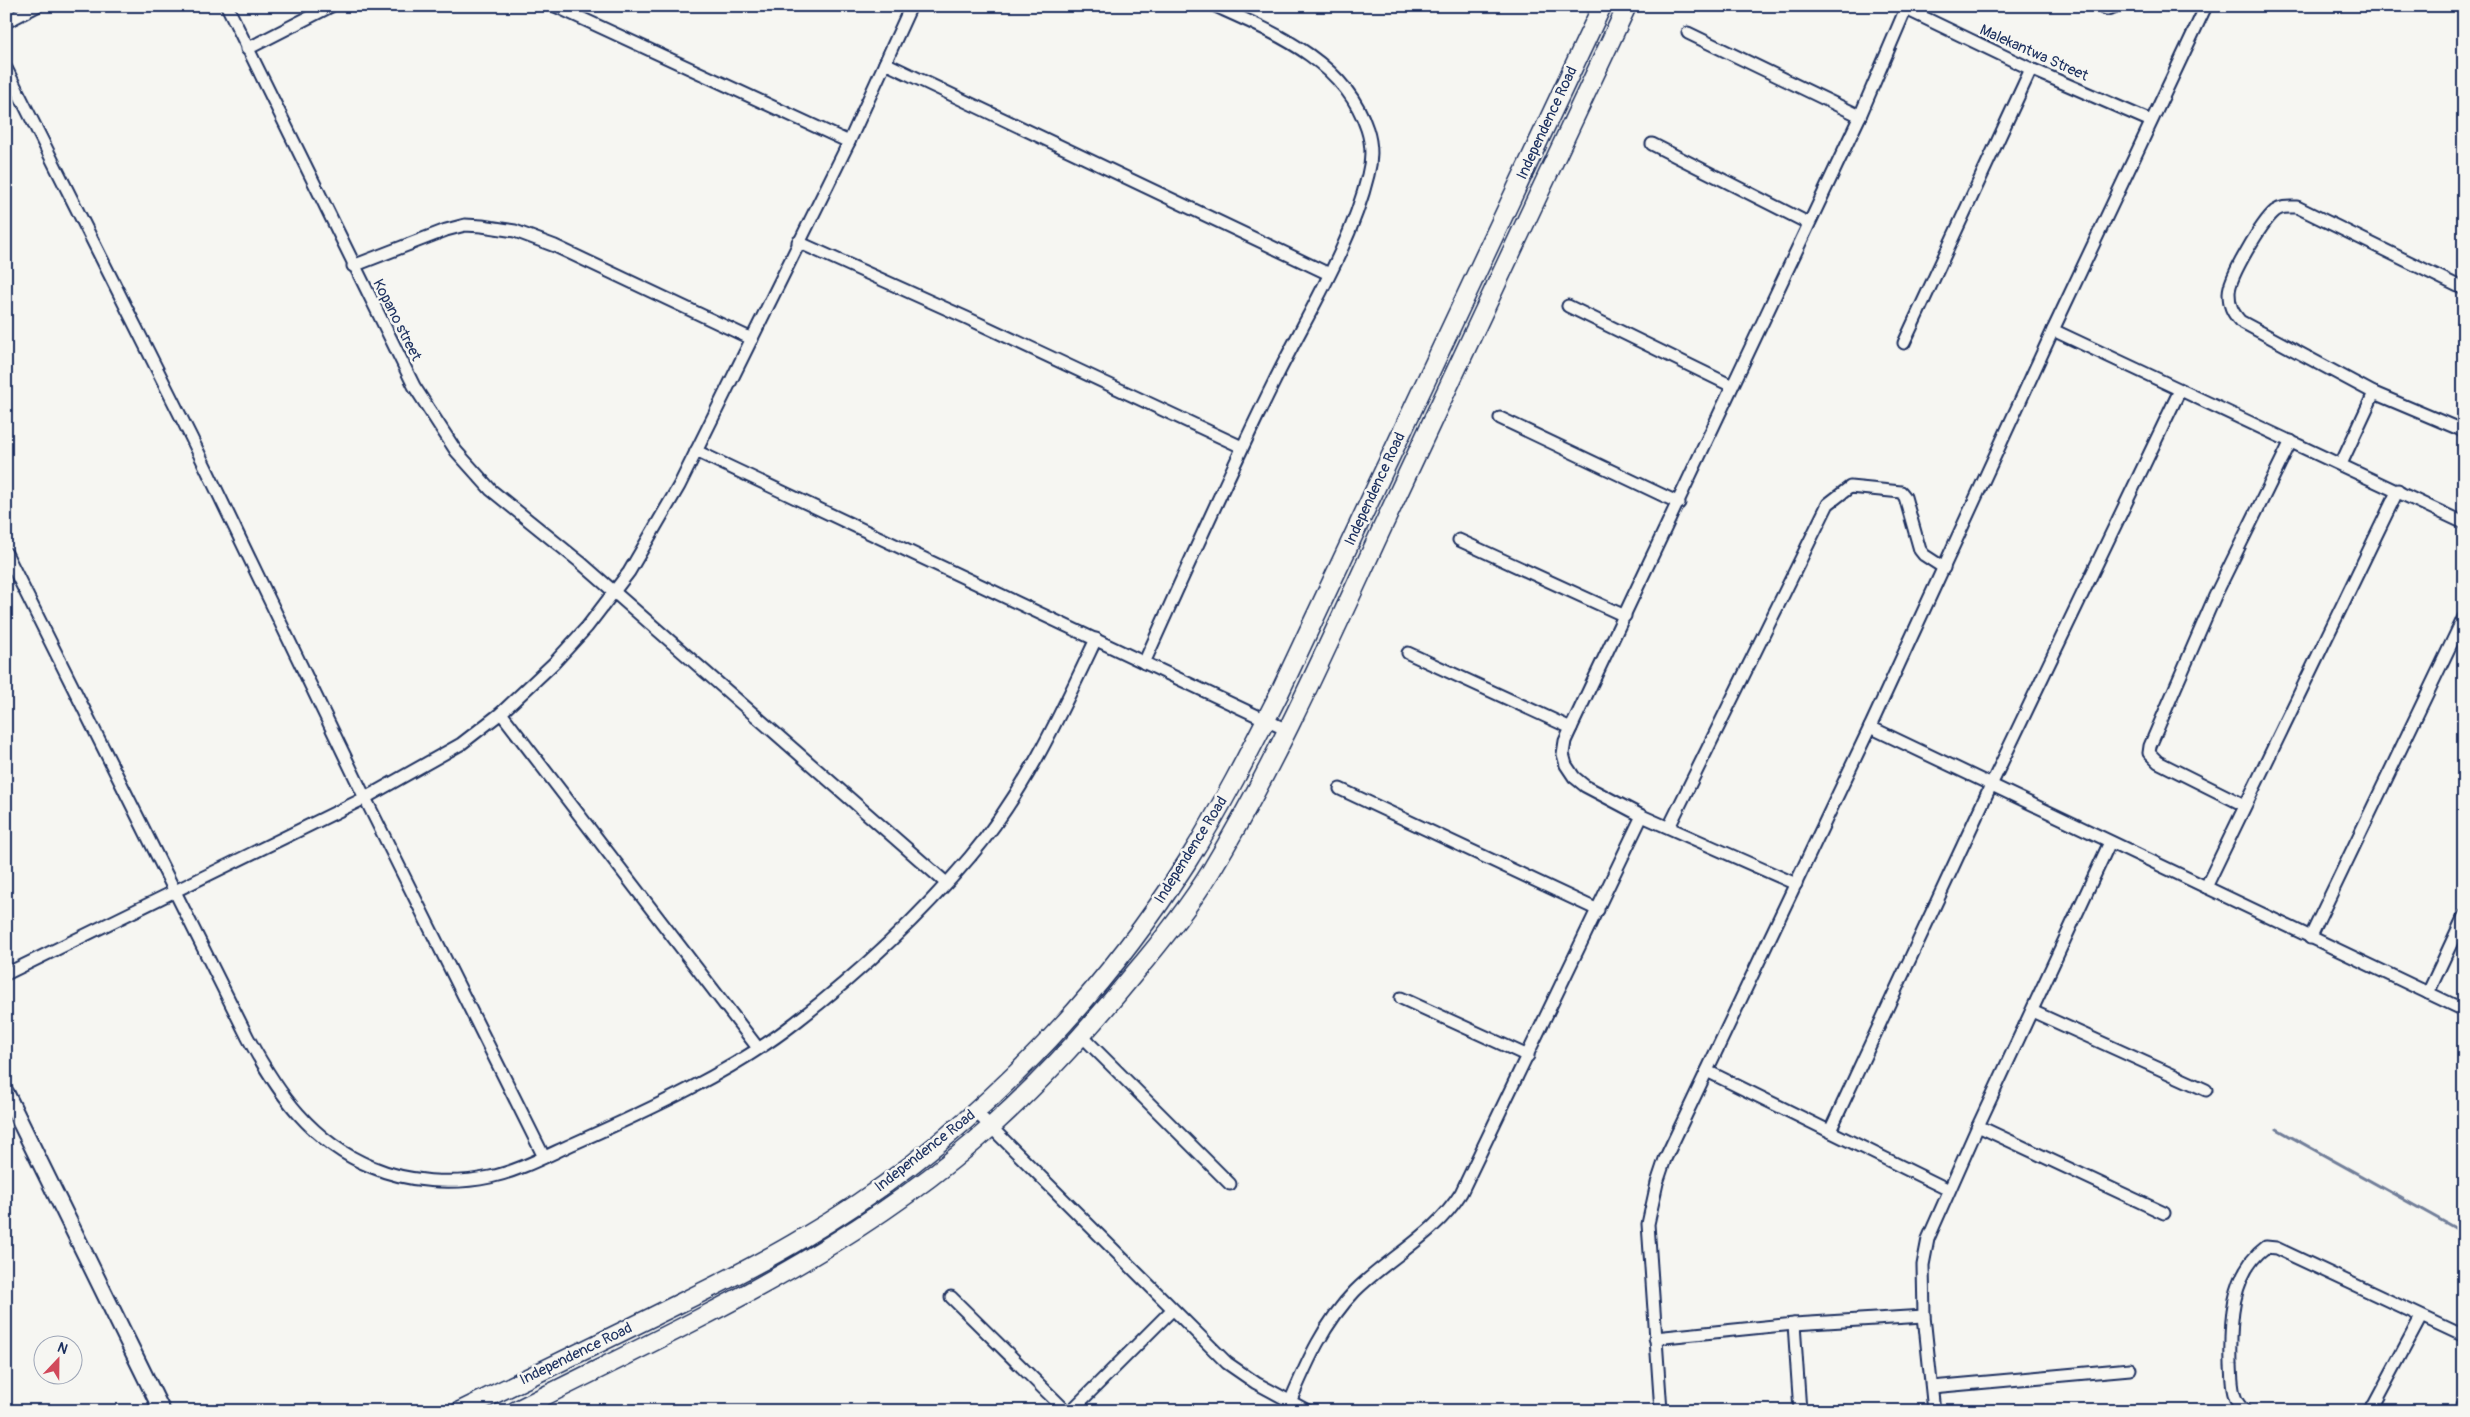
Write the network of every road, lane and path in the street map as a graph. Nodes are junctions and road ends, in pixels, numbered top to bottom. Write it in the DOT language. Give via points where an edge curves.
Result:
graph roads {
  1 [pos="37,6"];
  2 [pos="227,6"];
  3 [pos="331,6"];
  4 [pos="555,6"];
  5 [pos="911,6"];
  6 [pos="1216,6"];
  7 [pos="1602,6"];
  8 [pos="1627,6"];
  9 [pos="2101,6"];
  10 [pos="2117,6"];
  11 [pos="2206,6"];
  12 [pos="1906,8"];
  13 [pos="6,22"];
  14 [pos="1688,33"];
  15 [pos="246,49"];
  16 [pos="885,63"];
  17 [pos="6,68"];
  18 [pos="2031,69"];
  19 [pos="1860,116"];
  20 [pos="2151,121"];
  21 [pos="849,142"];
  22 [pos="1652,144"];
  23 [pos="1808,223"];
  24 [pos="798,242"];
  25 [pos="353,266"];
  26 [pos="1329,274"];
  27 [pos="2464,289"];
  28 [pos="1568,306"];
  29 [pos="2053,330"];
  30 [pos="752,339"];
  31 [pos="1904,342"];
  32 [pos="1732,386"];
  33 [pos="2180,390"];
  34 [pos="2374,393"];
  35 [pos="1500,418"];
  36 [pos="2464,430"];
  37 [pos="2291,441"];
  38 [pos="1242,448"];
  39 [pos="696,451"];
  40 [pos="2341,464"];
  41 [pos="2398,490"];
  42 [pos="1679,503"];
  43 [pos="2464,523"];
  44 [pos="1459,540"];
  45 [pos="6,553"];
  46 [pos="1944,568"];
  47 [pos="614,594"];
  48 [pos="1625,616"];
  49 [pos="2464,617"];
  50 [pos="1096,640"];
  51 [pos="1408,653"];
  52 [pos="1144,662"];
  53 [pos="501,713"];
  54 [pos="1265,720"];
  55 [pos="1870,727"];
  56 [pos="1571,728"];
  57 [pos="1287,730"];
  58 [pos="1991,786"];
  59 [pos="1340,790"];
  60 [pos="365,798"];
  61 [pos="2244,806"];
  62 [pos="1642,816"];
  63 [pos="1669,827"];
  64 [pos="2110,842"];
  65 [pos="945,882"];
  66 [pos="1796,884"];
  67 [pos="2206,887"];
  68 [pos="174,892"];
  69 [pos="1598,910"];
  70 [pos="2464,916"];
  71 [pos="2310,938"];
  72 [pos="6,974"];
  73 [pos="2428,993"];
  74 [pos="1401,998"];
  75 [pos="2464,1010"];
  76 [pos="2032,1011"];
  77 [pos="1082,1036"];
  78 [pos="758,1048"];
  79 [pos="1528,1056"];
  80 [pos="1707,1071"];
  81 [pos="2206,1090"];
  82 [pos="6,1093"];
  83 [pos="976,1112"];
  84 [pos="1978,1126"];
  85 [pos="991,1128"];
  86 [pos="1830,1131"];
  87 [pos="544,1157"];
  88 [pos="1230,1184"];
  89 [pos="1949,1190"];
  90 [pos="2164,1213"];
  91 [pos="951,1297"];
  92 [pos="1172,1310"];
  93 [pos="1924,1316"];
  94 [pos="2421,1317"];
  95 [pos="1794,1324"];
  96 [pos="2464,1336"];
  97 [pos="1655,1338"];
  98 [pos="2130,1369"];
  99 [pos="1932,1387"];
  100 [pos="1290,1402"];
  101 [pos="2464,1403"];
  102 [pos="162,1411"];
  103 [pos="460,1411"];
  104 [pos="515,1411"];
  105 [pos="1066,1411"];
  106 [pos="1071,1411"];
  107 [pos="1308,1411"];
  108 [pos="1661,1411"];
  109 [pos="1800,1411"];
  110 [pos="1934,1411"];
  111 [pos="2245,1411"];
  112 [pos="2368,1411"];
  113 [pos="2460,1411"];
  1 -- 13 [label="street"];
  2 -- 15 [label="street, Kopano street"];
  3 -- 15 [label="street"];
  4 -- 21 [label="street"];
  5 -- 16 [label="street"];
  6 -- 26 [label="street" via="1295,44 1328,69 1354,100 1367,128 1371,154 1368,175 1352,224"];
  7 -- 54 [label="main road, Independence Road"];
  8 -- 57 [label="main road, Independence Road"];
  9 -- 10 [label="street" via="2107,9"];
  11 -- 20 [label="street"];
  12 -- 18 [label="street, Malekantwa Street"];
  12 -- 19 [label="street"];
  14 -- 19 [label="street"];
  15 -- 25 [label="street, Kopano street"];
  16 -- 21 [label="street"];
  16 -- 26 [label="street"];
  17 -- 60 [label="street" via="191,437"];
  18 -- 20 [label="street, Malekantwa Street"];
  18 -- 31 [label="street"];
  19 -- 23 [label="street"];
  20 -- 29 [label="street"];
  21 -- 24 [label="street"];
  22 -- 23 [label="street"];
  23 -- 32 [label="street"];
  24 -- 30 [label="street"];
  24 -- 38 [label="street"];
  25 -- 30 [label="street" via="465,225 515,231 555,246"];
  25 -- 47 [label="street, Kopano street" via="414,386 456,451 491,490"];
  26 -- 38 [label="street"];
  27 -- 34 [label="street" via="2297,207 2284,206 2274,212 2257,233 2233,278 2229,291 2232,312 2240,321"];
  28 -- 32 [label="street"];
  29 -- 33 [label="street"];
  29 -- 46 [label="street"];
  30 -- 39 [label="street"];
  32 -- 42 [label="street"];
  33 -- 37 [label="street"];
  33 -- 58 [label="street"];
  34 -- 36 [label="street"];
  34 -- 40 [label="street"];
  35 -- 42 [label="street"];
  37 -- 40 [label="street"];
  37 -- 61 [label="street" via="2208,613 2149,753 2158,762"];
  38 -- 52 [label="street"];
  39 -- 47 [label="street" via="654,533"];
  39 -- 50 [label="street"];
  40 -- 41 [label="street"];
  41 -- 43 [label="street"];
  41 -- 61 [label="street"];
  42 -- 48 [label="street"];
  44 -- 48 [label="street"];
  45 -- 68 [label="street"];
  46 -- 55 [label="street"];
  46 -- 63 [label="street" via="1920,550 1901,492 1850,486 1828,504"];
  47 -- 53 [label="street" via="554,663"];
  47 -- 65 [label="street, Kopano street"];
  48 -- 56 [label="street"];
  49 -- 71 [label="street"];
  50 -- 52 [label="street"];
  50 -- 65 [label="street" via="1024,781 970,858"];
  51 -- 56 [label="street"];
  52 -- 54 [label="street"];
  53 -- 60 [label="street" via="436,760"];
  53 -- 78 [label="street"];
  54 -- 57 [label="street"];
  54 -- 83 [label="main road, Independence Road" via="1192,853 1152,914 1039,1050"];
  55 -- 58 [label="street"];
  55 -- 66 [label="street"];
  56 -- 62 [label="street" via="1563,754 1574,777"];
  57 -- 77 [label="main road, Independence Road" via="1210,873 1174,926"];
  58 -- 64 [label="street"];
  58 -- 86 [label="street"];
  59 -- 69 [label="street"];
  60 -- 68 [label="street"];
  60 -- 87 [label="street"];
  61 -- 67 [label="street"];
  62 -- 63 [label="street"];
  62 -- 69 [label="street"];
  63 -- 66 [label="street"];
  64 -- 67 [label="street"];
  64 -- 76 [label="street"];
  65 -- 78 [label="street" via="890,942 795,1023"];
  66 -- 80 [label="street"];
  67 -- 71 [label="street"];
  68 -- 72 [label="street"];
  68 -- 87 [label="street" via="262,1063 285,1100 327,1143 374,1168 401,1176 446,1181 494,1176"];
  69 -- 79 [label="street"];
  70 -- 73 [label="street"];
  71 -- 73 [label="street"];
  73 -- 75 [label="street"];
  74 -- 79 [label="street"];
  76 -- 81 [label="street"];
  76 -- 84 [label="street"];
  77 -- 85 [label="main road, Independence Road"];
  77 -- 88 [label="street"];
  78 -- 87 [label="street" via="625,1121"];
  79 -- 100 [label="street" via="1456,1201 1429,1230 1375,1273 1337,1311 1304,1366"];
  80 -- 86 [label="street"];
  80 -- 97 [label="street" via="1665,1159 1650,1210 1648,1241"];
  82 -- 102 [label="street"];
  83 -- 85 [label="street"];
  83 -- 103 [label="main road, Independence Road" via="916,1162 802,1239"];
  84 -- 89 [label="street"];
  84 -- 90 [label="street"];
  85 -- 92 [label="street"];
  85 -- 104 [label="main road, Independence Road" via="874,1218 810,1258 704,1316"];
  86 -- 89 [label="street"];
  89 -- 93 [label="street" via="1928,1239 1923,1265"];
  91 -- 105 [label="street"];
  92 -- 100 [label="street" via="1227,1363"];
  92 -- 106 [label="street"];
  93 -- 95 [label="street"];
  93 -- 99 [label="street"];
  94 -- 96 [label="street"];
  94 -- 111 [label="street" via="2276,1248 2266,1247 2256,1254 2242,1281 2230,1324 2232,1383 2237,1404"];
  94 -- 112 [label="street"];
  95 -- 97 [label="street"];
  95 -- 109 [label="street"];
  97 -- 108 [label="street"];
  98 -- 99 [label="street"];
  99 -- 110 [label="street"];
  100 -- 107 [label="street"];
  101 -- 113 [label="street"];
}
